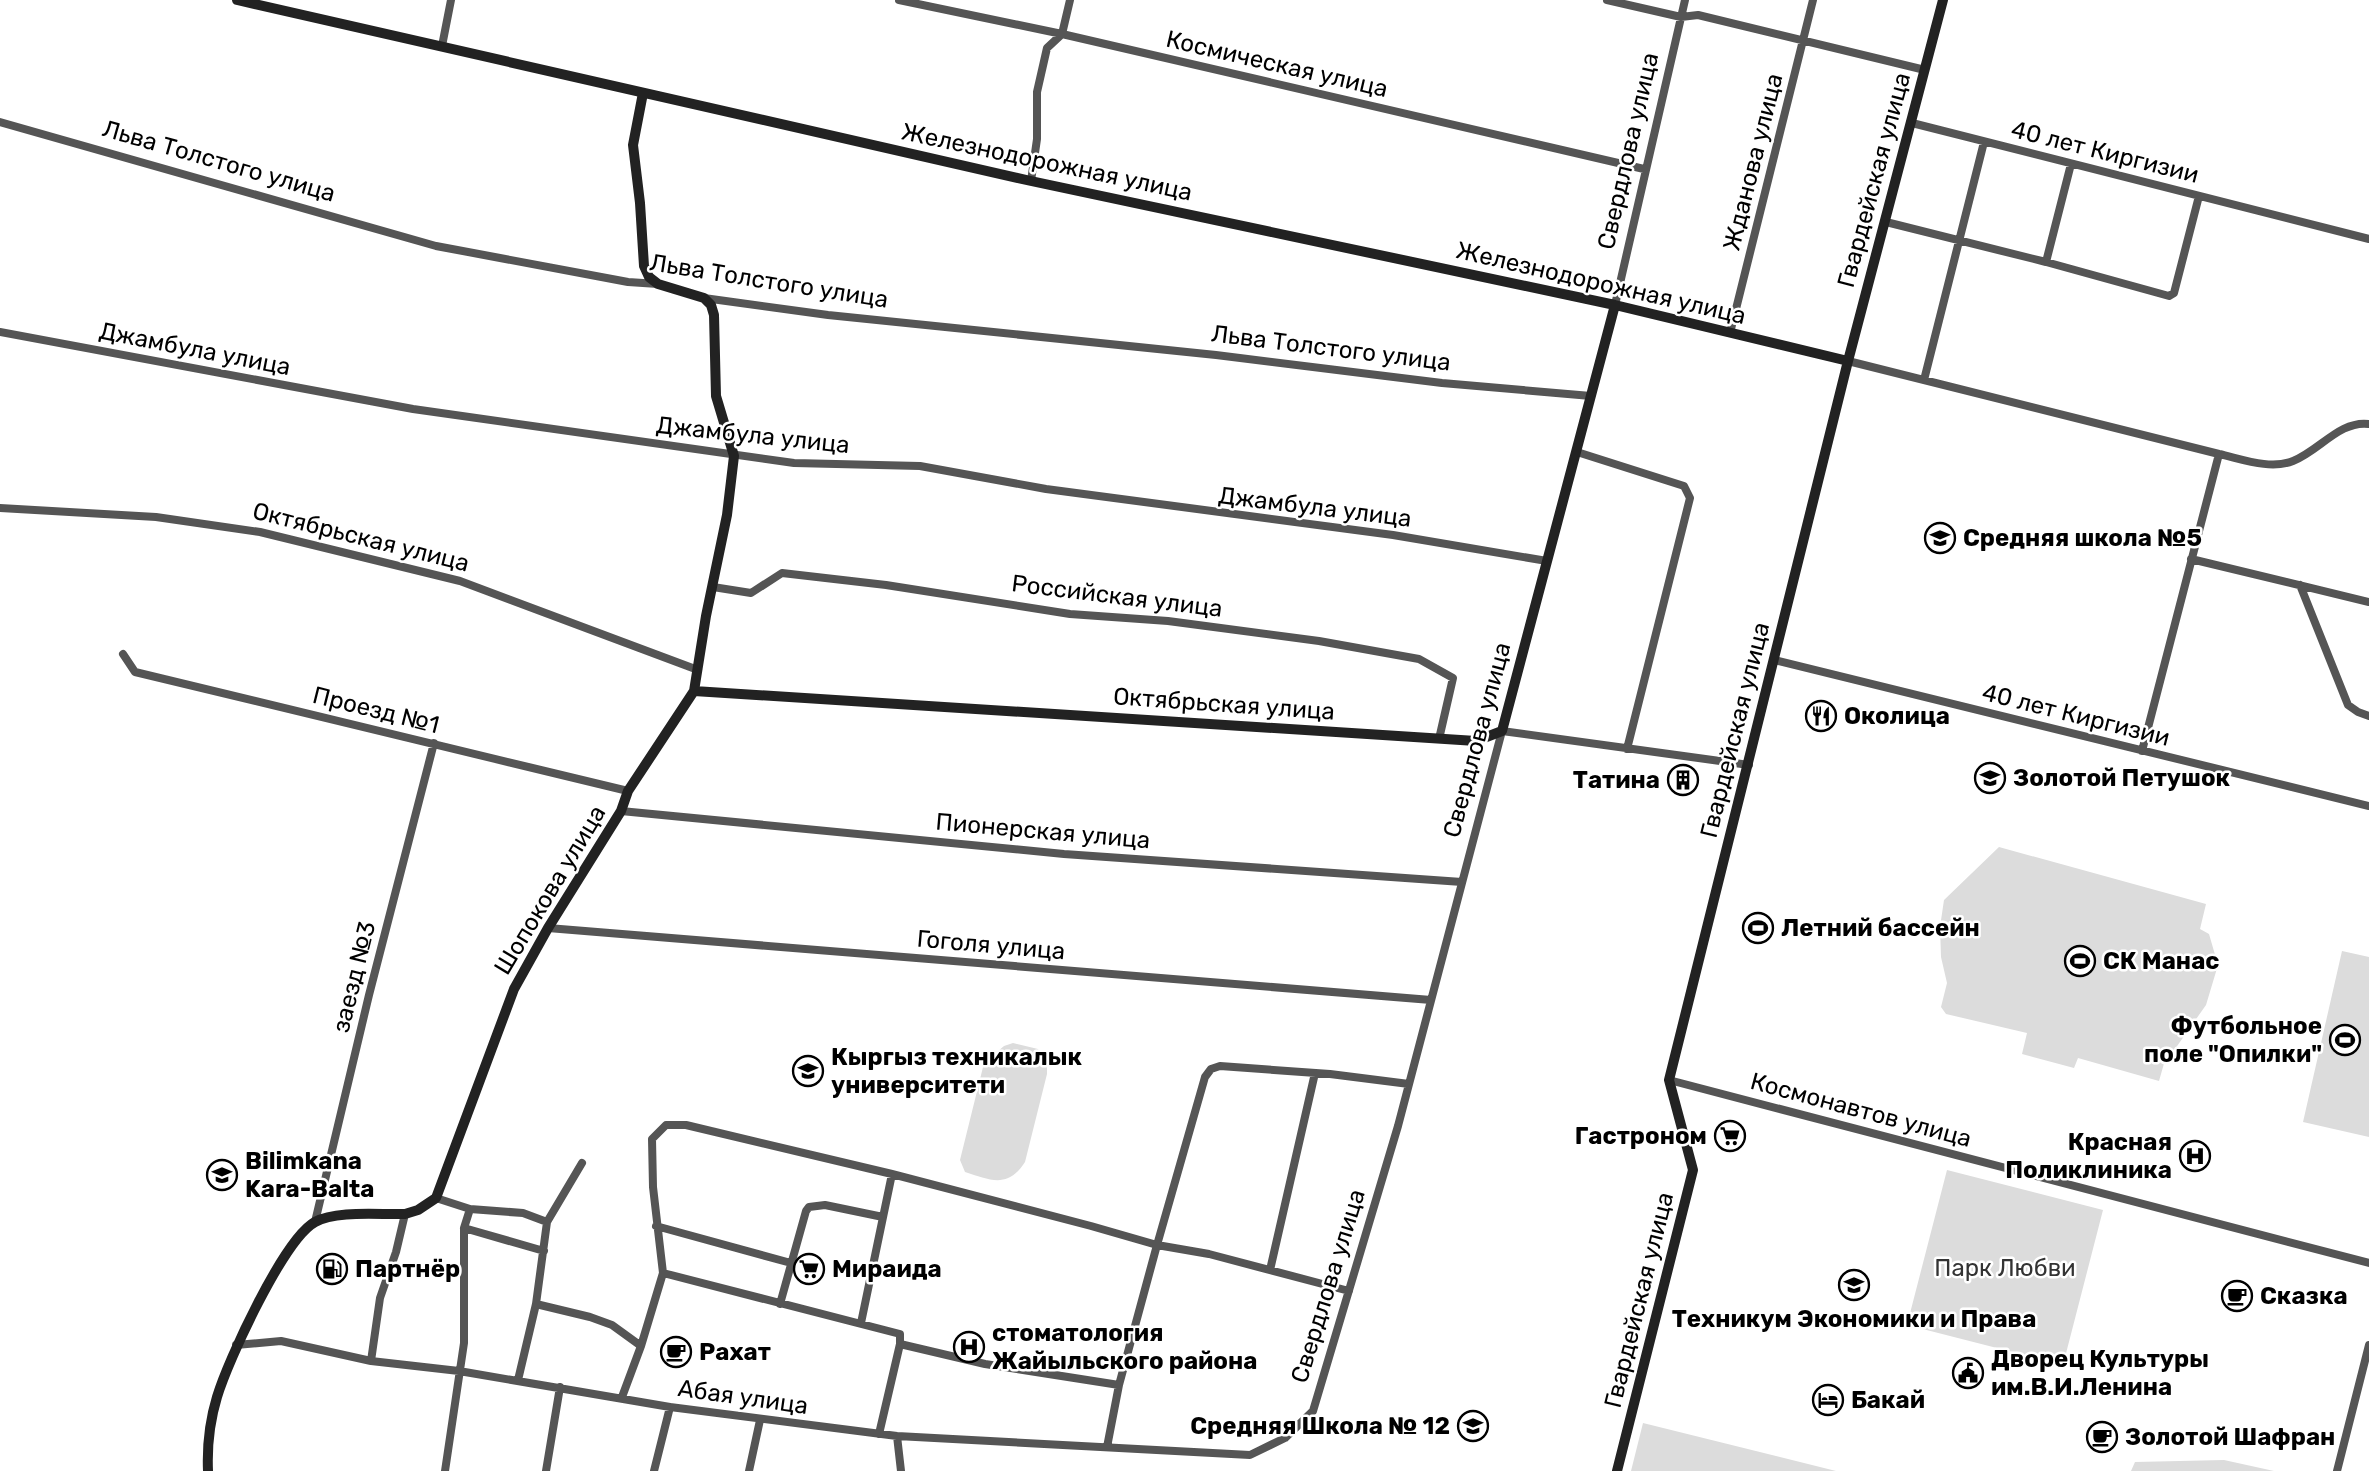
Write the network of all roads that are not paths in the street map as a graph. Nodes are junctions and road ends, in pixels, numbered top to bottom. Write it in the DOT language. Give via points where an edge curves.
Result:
graph roads {
  1 [pos="237,0"];
  2 [pos="451,0"];
  3 [pos="899,0"];
  4 [pos="1070,0"];
  5 [pos="1606,0"];
  6 [pos="1685,0"];
  7 [pos="1813,0"];
  8 [pos="1943,0"];
  9 [pos="1681,17"];
  10 [pos="1062,34"];
  11 [pos="1803,40"];
  12 [pos="442,46"];
  13 [pos="1925,70"];
  14 [pos="643,93"];
  15 [pos="0,121"];
  16 [pos="1912,123"];
  17 [pos="1984,142"];
  18 [pos="2071,164"];
  19 [pos="1644,169"];
  20 [pos="1031,181"];
  21 [pos="2199,196"];
  22 [pos="1886,222"];
  23 [pos="2369,239"];
  24 [pos="1960,240"];
  25 [pos="2046,262"];
  26 [pos="658,284"];
  27 [pos="704,298"];
  28 [pos="1615,305"];
  29 [pos="0,332"];
  30 [pos="1730,333"];
  31 [pos="1848,361"];
  32 [pos="1924,380"];
  33 [pos="1591,396"];
  34 [pos="2369,424"];
  35 [pos="1577,452"];
  36 [pos="2219,454"];
  37 [pos="734,456"];
  38 [pos="0,508"];
  39 [pos="2192,559"];
  40 [pos="1547,561"];
  41 [pos="2300,584"];
  42 [pos="713,587"];
  43 [pos="2369,602"];
  44 [pos="123,654"];
  45 [pos="1774,660"];
  46 [pos="698,670"];
  47 [pos="694,691"];
  48 [pos="2369,716"];
  49 [pos="1502,731"];
  50 [pos="1439,739"];
  51 [pos="433,743"];
  52 [pos="1627,750"];
  53 [pos="2142,751"];
  54 [pos="1749,765"];
  55 [pos="628,791"];
  56 [pos="2369,806"];
  57 [pos="621,811"];
  58 [pos="1462,882"];
  59 [pos="548,928"];
  60 [pos="1431,1000"];
  61 [pos="1315,1073"];
  62 [pos="1669,1080"];
  63 [pos="1409,1084"];
  64 [pos="582,1163"];
  65 [pos="892,1174"];
  66 [pos="436,1198"];
  67 [pos="470,1209"];
  68 [pos="405,1214"];
  69 [pos="883,1217"];
  70 [pos="315,1222"];
  71 [pos="547,1222"];
  72 [pos="656,1226"];
  73 [pos="464,1228"];
  74 [pos="1157,1245"];
  75 [pos="544,1251"];
  76 [pos="791,1263"];
  77 [pos="2369,1263"];
  78 [pos="1270,1270"];
  79 [pos="663,1273"];
  80 [pos="1349,1291"];
  81 [pos="537,1304"];
  82 [pos="780,1304"];
  83 [pos="861,1323"];
  84 [pos="900,1344"];
  85 [pos="236,1345"];
  86 [pos="2369,1345"];
  87 [pos="641,1346"];
  88 [pos="371,1361"];
  89 [pos="459,1371"];
  90 [pos="518,1380"];
  91 [pos="1119,1385"];
  92 [pos="560,1387"];
  93 [pos="622,1397"];
  94 [pos="670,1406"];
  95 [pos="760,1420"];
  96 [pos="879,1434"];
  97 [pos="897,1436"];
  98 [pos="1107,1447"];
  99 [pos="1250,1455"];
  100 [pos="208,1471"];
  101 [pos="445,1471"];
  102 [pos="546,1471"];
  103 [pos="654,1471"];
  104 [pos="749,1471"];
  105 [pos="901,1471"];
  106 [pos="1617,1471"];
  107 [pos="2337,1471"];
  1 -- 12 [label="street, Железнодорожная улица"];
  2 -- 12 [label="street"];
  3 -- 10 [label="street, Космическая улица"];
  4 -- 10 [label="street"];
  5 -- 9 [label="street"];
  6 -- 9 [label="street, Свердлова улица"];
  7 -- 11 [label="street, Жданова улица"];
  8 -- 13 [label="street, Гвардейская улица"];
  9 -- 11 [label="street" via="1698,15"];
  9 -- 19 [label="street, Свердлова улица"];
  10 -- 19 [label="street, Космическая улица"];
  10 -- 20 [label="street" via="1047,48 1037,92"];
  11 -- 13 [label="street"];
  11 -- 30 [label="street, Жданова улица"];
  12 -- 14 [label="street, Железнодорожная улица"];
  13 -- 16 [label="street, Гвардейская улица"];
  14 -- 20 [label="street, Железнодорожная улица"];
  14 -- 26 [label="street" via="633,145 644,266"];
  15 -- 26 [label="street, Льва Толстого улица" via="436,246"];
  16 -- 17 [label="street, 40 лет Киргизии"];
  16 -- 22 [label="street, Гвардейская улица"];
  17 -- 18 [label="street, 40 лет Киргизии"];
  17 -- 24 [label="street"];
  18 -- 21 [label="street, 40 лет Киргизии"];
  18 -- 25 [label="street"];
  19 -- 28 [label="street, Свердлова улица"];
  20 -- 28 [label="street, Железнодорожная улица"];
  21 -- 23 [label="street, 40 лет Киргизии"];
  21 -- 25 [label="street" via="2172,295"];
  22 -- 24 [label="street"];
  22 -- 31 [label="street, Гвардейская улица"];
  24 -- 25 [label="street"];
  24 -- 32 [label="street"];
  26 -- 27 [label="street, Льва Толстого улица"];
  27 -- 33 [label="street, Льва Толстого улица"];
  27 -- 37 [label="street, Шопокова улица" via="714,315 716,396"];
  28 -- 30 [label="street, Железнодорожная улица"];
  28 -- 33 [label="street, Свердлова улица"];
  29 -- 37 [label="street, Джамбула улица" via="413,409"];
  30 -- 31 [label="street, Железнодорожная улица"];
  31 -- 32 [label="street"];
  31 -- 45 [label="street, Гвардейская улица"];
  32 -- 36 [label="street"];
  33 -- 35 [label="street, Свердлова улица"];
  34 -- 36 [label="street" via="2347,427 2293,461 2273,465"];
  35 -- 40 [label="street, Свердлова улица"];
  35 -- 52 [label="street" via="1684,486 1690,498"];
  36 -- 39 [label="street"];
  37 -- 40 [label="street, Джамбула улица" via="793,463 920,466 1046,489 1393,535"];
  37 -- 42 [label="street, Шопокова улица"];
  38 -- 46 [label="street, Октябрьская улица" via="156,517 260,532 460,581"];
  39 -- 41 [label="street"];
  39 -- 53 [label="street"];
  40 -- 49 [label="street, Свердлова улица"];
  41 -- 43 [label="street"];
  41 -- 48 [label="street" via="2348,705"];
  42 -- 46 [label="street, Шопокова улица"];
  42 -- 50 [label="street, Российская улица" via="751,593 782,573 1070,614 1195,624 1419,659 1453,678"];
  44 -- 51 [label="street, Проезд №1" via="135,672"];
  45 -- 53 [label="street, 40 лет Киргизии"];
  45 -- 54 [label="street, Гвардейская улица"];
  46 -- 47 [label="street, Шопокова улица"];
  47 -- 50 [label="street, Октябрьская улица"];
  47 -- 55 [label="street, Шопокова улица"];
  49 -- 50 [label="street, Октябрьская улица" via="1476,741"];
  49 -- 52 [label="street, Октябрьская улица"];
  49 -- 58 [label="street, Свердлова улица"];
  51 -- 55 [label="street, Проезд №1"];
  51 -- 70 [label="street, заезд №3"];
  52 -- 54 [label="street, Октябрьская улица"];
  53 -- 56 [label="street, 40 лет Киргизии"];
  54 -- 62 [label="street, Гвардейская улица"];
  55 -- 57 [label="street, Шопокова улица"];
  57 -- 58 [label="street, Пионерская улица" via="1064,854"];
  57 -- 59 [label="street, Шопокова улица"];
  58 -- 60 [label="street, Свердлова улица"];
  59 -- 60 [label="street, Гоголя улица"];
  59 -- 66 [label="street, Шопокова улица" via="514,989"];
  60 -- 63 [label="street, Свердлова улица"];
  61 -- 63 [label="street"];
  61 -- 74 [label="street" via="1220,1066 1208,1072"];
  61 -- 78 [label="street"];
  62 -- 77 [label="street, Космонавтов улица"];
  62 -- 106 [label="street, Гвардейская улица" via="1693,1170"];
  63 -- 80 [label="street, Свердлова улица"];
  64 -- 71 [label="street"];
  65 -- 69 [label="street"];
  65 -- 72 [label="street" via="686,1125 666,1125 652,1139"];
  65 -- 74 [label="street"];
  66 -- 67 [label="street"];
  66 -- 68 [label="street"];
  67 -- 71 [label="street" via="523,1213"];
  67 -- 73 [label="street"];
  68 -- 70 [label="street" via="327,1216"];
  68 -- 88 [label="street" via="380,1298"];
  69 -- 76 [label="street" via="825,1205 809,1207"];
  69 -- 83 [label="street"];
  70 -- 85 [label="street" via="289,1249"];
  71 -- 75 [label="street"];
  72 -- 76 [label="street"];
  72 -- 79 [label="street"];
  73 -- 75 [label="street"];
  73 -- 89 [label="street" via="464,1343"];
  74 -- 78 [label="street"];
  74 -- 91 [label="street"];
  75 -- 81 [label="street"];
  76 -- 82 [label="street"];
  78 -- 80 [label="street"];
  79 -- 82 [label="street"];
  79 -- 87 [label="street"];
  80 -- 99 [label="street, Свердлова улица" via="1313,1411 1285,1438"];
  81 -- 87 [label="street" via="612,1325"];
  81 -- 90 [label="street"];
  82 -- 83 [label="street"];
  83 -- 84 [label="street" via="899,1333"];
  84 -- 91 [label="street" via="985,1364"];
  84 -- 96 [label="street"];
  85 -- 88 [label="street, Абая улица" via="281,1341"];
  85 -- 100 [label="street" via="216,1398"];
  86 -- 107 [label="street"];
  87 -- 93 [label="street"];
  88 -- 89 [label="street, Абая улица"];
  89 -- 90 [label="street, Абая улица"];
  89 -- 101 [label="street"];
  90 -- 92 [label="street, Абая улица"];
  91 -- 98 [label="street"];
  92 -- 93 [label="street, Абая улица"];
  92 -- 102 [label="street"];
  93 -- 94 [label="street, Абая улица"];
  94 -- 95 [label="street, Абая улица"];
  94 -- 103 [label="street"];
  95 -- 96 [label="street, Абая улица"];
  95 -- 104 [label="street"];
  96 -- 97 [label="street, Абая улица"];
  97 -- 98 [label="street, Абая улица"];
  97 -- 105 [label="street"];
  98 -- 99 [label="street, Абая улица"];
}
